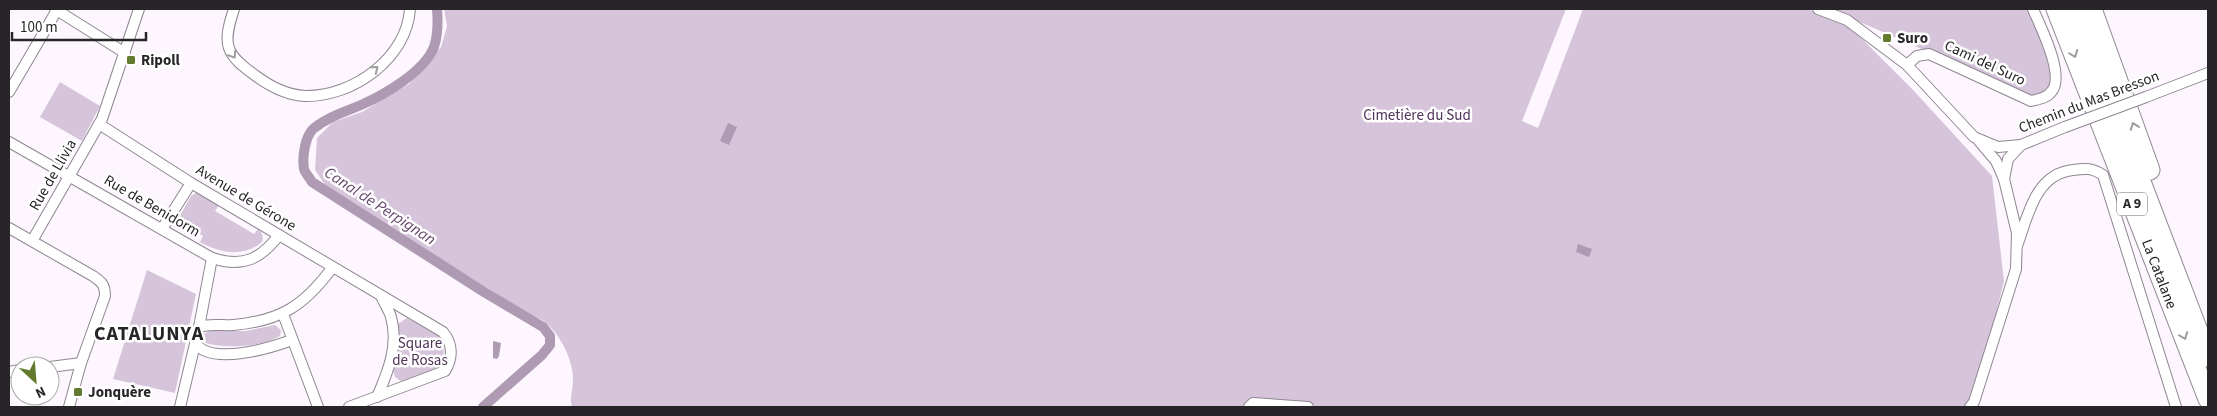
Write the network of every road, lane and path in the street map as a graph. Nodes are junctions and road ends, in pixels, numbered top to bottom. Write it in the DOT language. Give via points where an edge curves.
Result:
graph roads {
  1 [pos="56,9"];
  2 [pos="140,9"];
  3 [pos="234,9"];
  4 [pos="410,9"];
  5 [pos="1818,9"];
  6 [pos="2033,9"];
  7 [pos="2056,9"];
  8 [pos="2075,9"];
  9 [pos="2092,9"];
  10 [pos="125,53"];
  11 [pos="1907,65"];
  12 [pos="2208,73"];
  13 [pos="9,92"];
  14 [pos="99,124"];
  15 [pos="1974,136"];
  16 [pos="9,142"];
  17 [pos="2021,145"];
  18 [pos="70,177"];
  19 [pos="2004,179"];
  20 [pos="191,183"];
  21 [pos="9,228"];
  22 [pos="162,229"];
  23 [pos="278,235"];
  24 [pos="32,241"];
  25 [pos="2017,246"];
  26 [pos="212,258"];
  27 [pos="332,268"];
  28 [pos="2176,273"];
  29 [pos="380,295"];
  30 [pos="283,314"];
  31 [pos="199,327"];
  32 [pos="292,340"];
  33 [pos="195,343"];
  34 [pos="2208,357"];
  35 [pos="81,363"];
  36 [pos="60,366"];
  37 [pos="377,397"];
  38 [pos="2208,399"];
  39 [pos="69,407"];
  40 [pos="180,407"];
  41 [pos="318,407"];
  42 [pos="349,407"];
  43 [pos="1249,407"];
  44 [pos="1308,407"];
  45 [pos="1970,407"];
  46 [pos="2176,407"];
  1 -- 10 [label="street"];
  1 -- 13 [label="street"];
  2 -- 10 [label="street, Rue de Llivia"];
  3 -- 4 [label="street, one-way" via="227,40 235,59 269,86 305,96 324,94 372,73 392,55 404,37"];
  5 -- 11 [label="street, Chemin du Mas Bresson" via="1847,20"];
  6 -- 11 [label="street, Cami del Suro" via="2054,62 2056,82 2052,91 2043,98 2031,101 1929,54 1917,56"];
  7 -- 38 [label="highway, La Catalane / A 9, one-way"];
  8 -- 28 [label="highway, La Catalane / A 9"];
  28 -- 9 [label="highway, one-way" via="2175,246 2160,198"];
  10 -- 14 [label="street, Rue de Llivia"];
  11 -- 15 [label="street, Chemin du Mas Bresson"];
  12 -- 17 [label="street, Chemin du Mas Bresson, bridge"];
  14 -- 18 [label="street, Rue de Llivia"];
  14 -- 20 [label="street, Avenue de Gérone"];
  15 -- 17 [label="street, Chemin du Mas Bresson" via="1998,147"];
  15 -- 19 [label="street" via="1996,161"];
  16 -- 18 [label="street, Rue de Benidorm"];
  17 -- 19 [label="street" via="2008,159"];
  18 -- 22 [label="street, Rue de Benidorm"];
  18 -- 24 [label="street, Rue de Llivia"];
  19 -- 25 [label="street"];
  20 -- 22 [label="street"];
  20 -- 23 [label="street, Avenue de Gérone"];
  21 -- 24 [label="street"];
  22 -- 26 [label="street, Rue de Benidorm"];
  23 -- 26 [label="street, Rue de Benidorm" via="267,250 253,258 237,262"];
  23 -- 27 [label="street, Avenue de Gérone"];
  24 -- 35 [label="street" via="93,276 102,282 105,289"];
  25 -- 45 [label="street" via="2016,269"];
  25 -- 46 [label="street" via="2038,190 2047,179 2067,170 2091,168 2103,175"];
  26 -- 31 [label="street"];
  27 -- 29 [label="street, Avenue de Gérone"];
  27 -- 30 [label="street" via="308,296"];
  28 -- 34 [label="highway, La Catalane / A 9"];
  29 -- 37 [label="street" via="391,316 394,339 390,364"];
  29 -- 37 [label="street, Avenue de Gérone" via="443,332 451,345 450,363 445,371"];
  30 -- 31 [label="street" via="262,321"];
  30 -- 32 [label="street"];
  31 -- 33 [label="street"];
  32 -- 33 [label="street" via="253,352 231,354 207,353 199,350"];
  32 -- 41 [label="street"];
  33 -- 40 [label="street"];
  35 -- 36 [label="street"];
  35 -- 39 [label="street"];
  37 -- 42 [label="street, Avenue de Gérone"];
  43 -- 44 [label="street" via="1253,403"];
}
